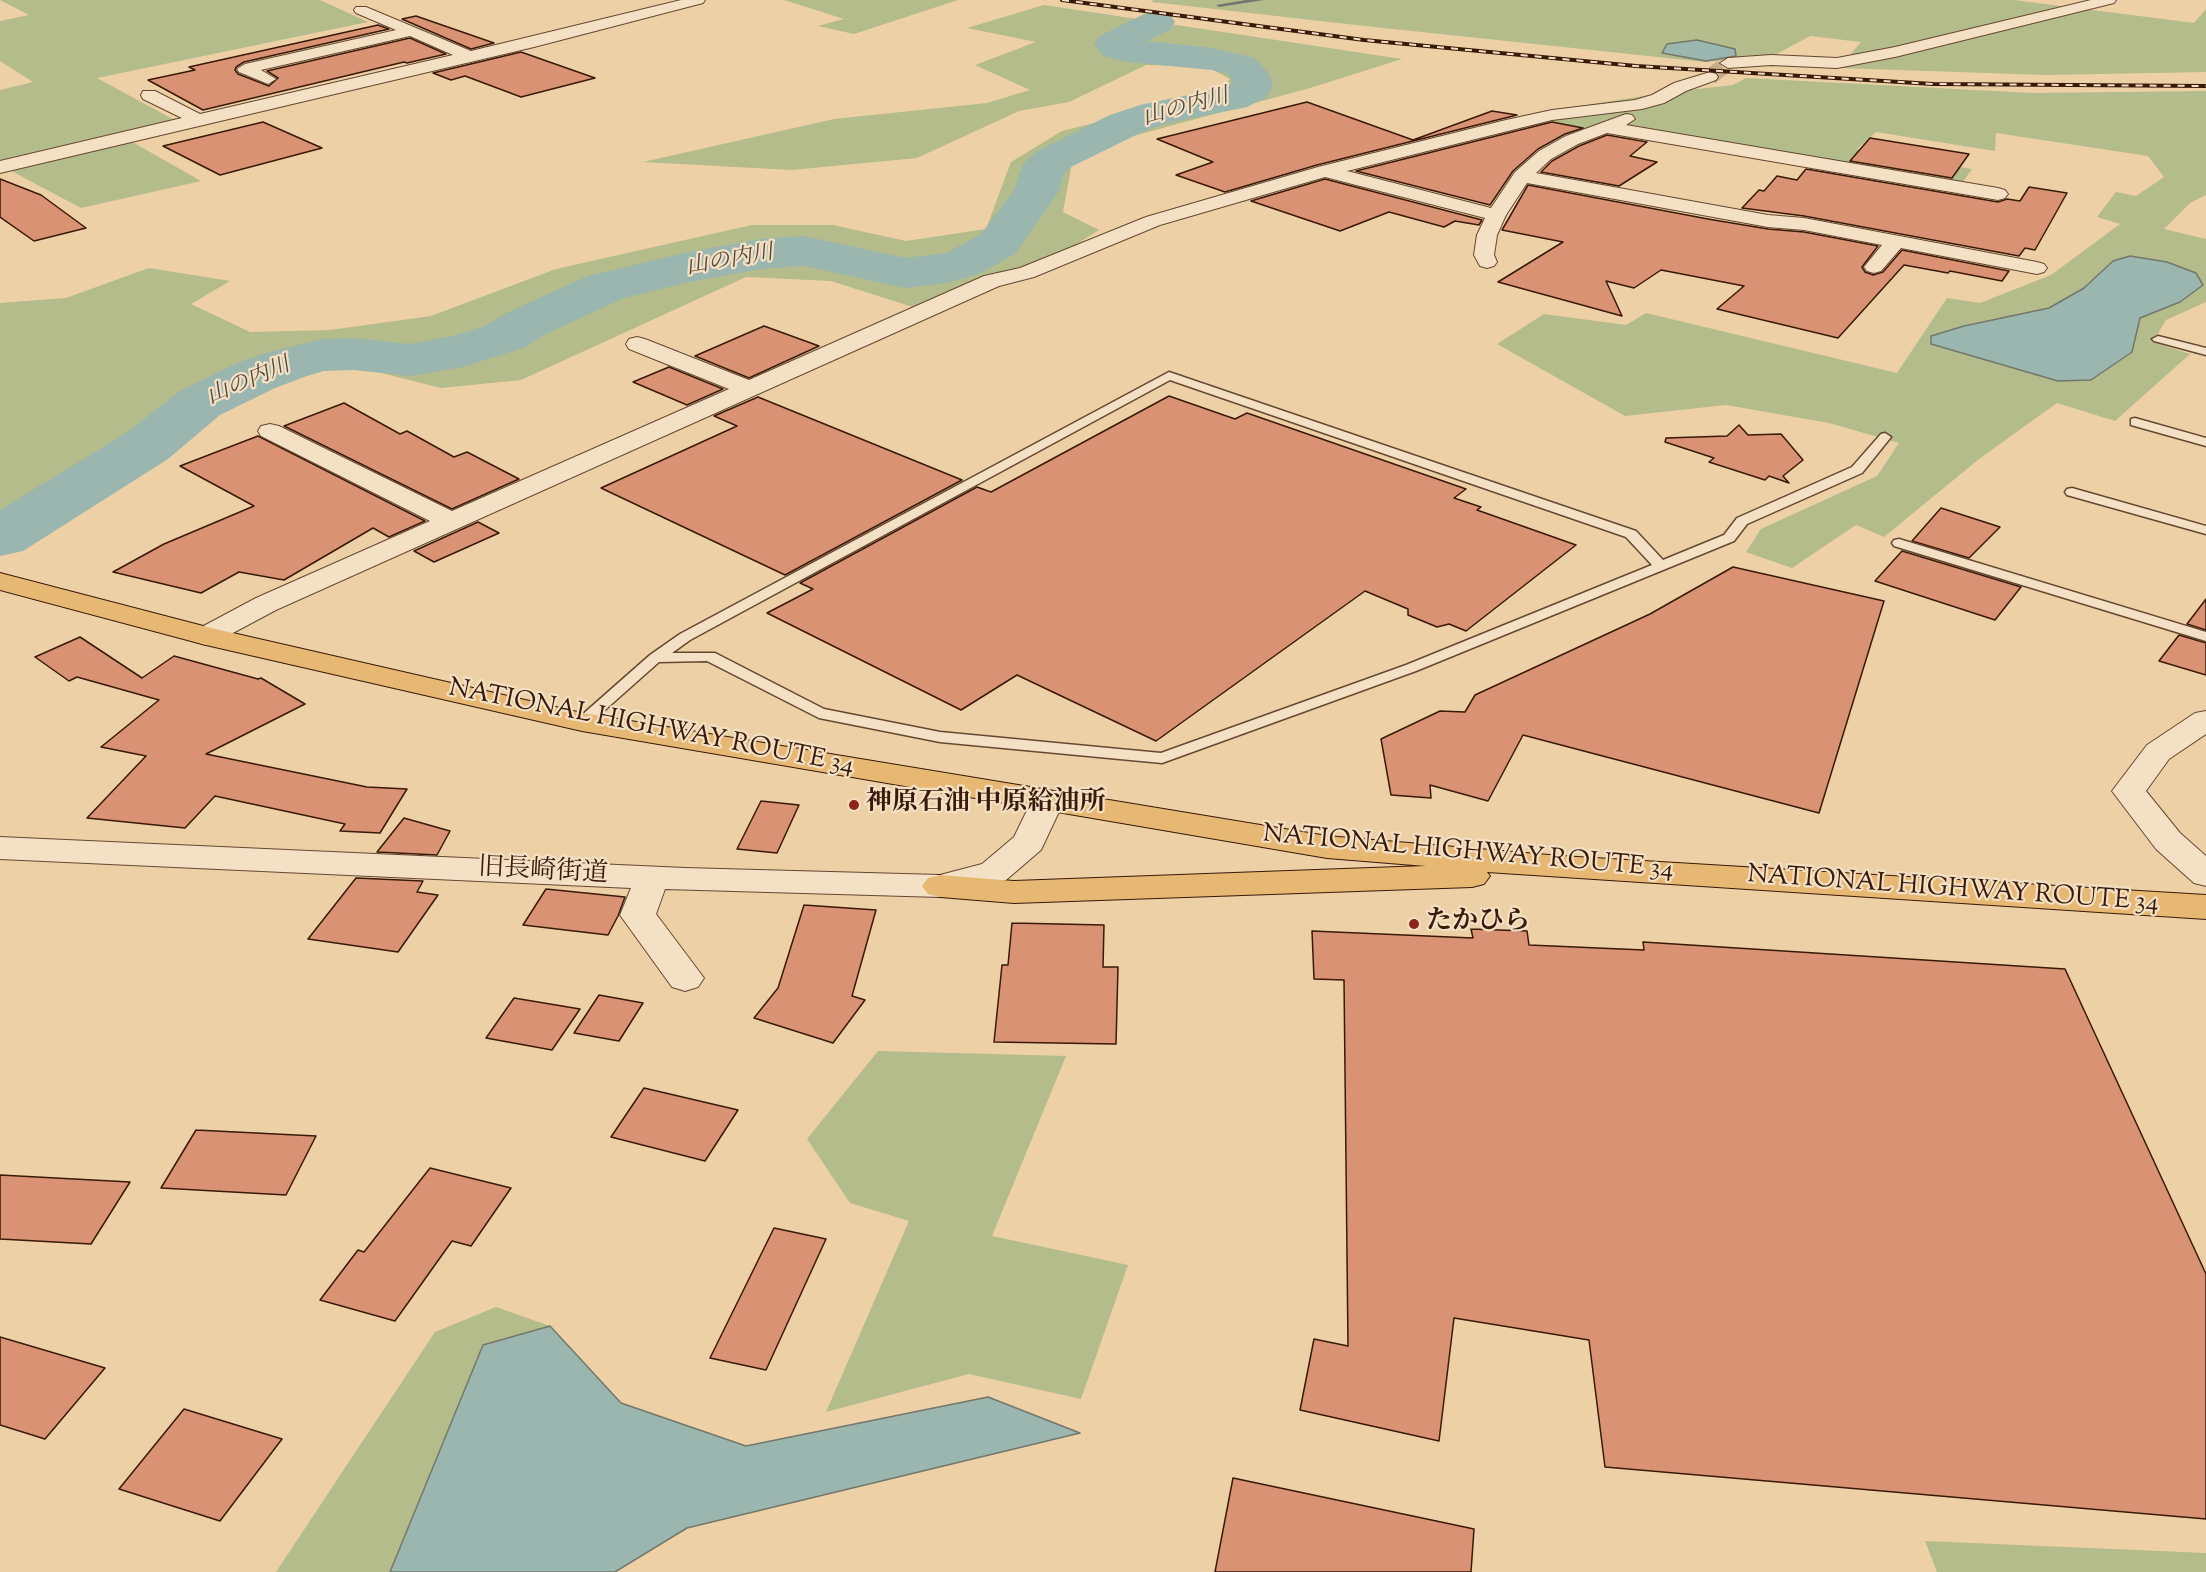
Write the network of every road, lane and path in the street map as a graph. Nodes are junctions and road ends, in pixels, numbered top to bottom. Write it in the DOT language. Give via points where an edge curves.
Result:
graph roads {
  1 [pos="698,0"];
  2 [pos="2109,0"];
  3 [pos="361,10"];
  4 [pos="409,32"];
  5 [pos="329,49"];
  6 [pos="469,56"];
  7 [pos="1728,63"];
  8 [pos="394,73"];
  9 [pos="1710,77"];
  10 [pos="268,79"];
  11 [pos="149,95"];
  12 [pos="1659,99"];
  13 [pos="201,121"];
  14 [pos="1605,127"];
  15 [pos="0,167"];
  16 [pos="1325,171"];
  17 [pos="1522,176"];
  18 [pos="1998,194"];
  19 [pos="1496,215"];
  20 [pos="1896,242"];
  21 [pos="1487,262"];
  22 [pos="1874,267"];
  23 [pos="2037,268"];
  24 [pos="2158,339"];
  25 [pos="637,344"];
  26 [pos="2206,352"];
  27 [pos="748,388"];
  28 [pos="2135,423"];
  29 [pos="270,431"];
  30 [pos="1885,437"];
  31 [pos="2206,442"];
  32 [pos="2072,492"];
  33 [pos="451,521"];
  34 [pos="2206,530"];
  35 [pos="1899,543"];
  36 [pos="1662,567"];
  37 [pos="0,581"];
  38 [pos="206,636"];
  39 [pos="2206,637"];
  40 [pos="655,658"];
  41 [pos="2206,720"];
  42 [pos="582,722"];
  43 [pos="1047,801"];
  44 [pos="0,848"];
  45 [pos="1561,867"];
  46 [pos="2206,874"];
  47 [pos="652,878"];
  48 [pos="940,886"];
  49 [pos="2206,907"];
  50 [pos="685,978"];
  1 -- 6 [label="street"];
  2 -- 7 [label="street" via="1837,63"];
  3 -- 4 [label="street"];
  4 -- 5 [label="street"];
  4 -- 6 [label="street"];
  5 -- 8 [label="street"];
  5 -- 10 [label="street" via="245,69"];
  6 -- 8 [label="street"];
  8 -- 13 [label="street"];
  9 -- 12 [label="street"];
  11 -- 13 [label="street"];
  12 -- 14 [label="street" via="1658,105 1649,111"];
  12 -- 16 [label="street" via="1506,125"];
  13 -- 15 [label="street"];
  14 -- 17 [label="street" via="1545,154"];
  14 -- 18 [label="street"];
  16 -- 19 [label="street"];
  16 -- 27 [label="street" via="1181,212 1027,273 992,281"];
  17 -- 19 [label="street"];
  17 -- 20 [label="street"];
  19 -- 21 [label="street" via="1487,235"];
  20 -- 22 [label="street"];
  20 -- 23 [label="street"];
  24 -- 26 [label="lane"];
  25 -- 27 [label="street"];
  27 -- 33 [label="street"];
  28 -- 31 [label="lane"];
  29 -- 33 [label="street"];
  30 -- 36 [label="lane" via="1857,470 1742,521 1729,538"];
  32 -- 34 [label="lane"];
  33 -- 38 [label="street" via="266,604"];
  35 -- 39 [label="lane"];
  36 -- 40 [label="lane" via="1411,668 1162,758 940,736 819,713 710,656"];
  36 -- 40 [label="lane" via="1631,534 1169,376 685,637"];
  37 -- 38 [label="highway, NATIONAL HIGHWAY ROUTE 34"];
  38 -- 42 [label="highway, NATIONAL HIGHWAY ROUTE 34"];
  40 -- 42 [label="lane"];
  41 -- 46 [label="street" via="2158,752 2129,791 2168,841"];
  42 -- 43 [label="highway, NATIONAL HIGHWAY ROUTE 34"];
  43 -- 45 [label="highway, NATIONAL HIGHWAY ROUTE 34" via="1327,847"];
  43 -- 48 [label="street, 旧長崎街道" via="1029,842 994,872"];
  44 -- 47 [label="street, 旧長崎街道"];
  45 -- 48 [label="highway" via="1451,878 1025,892"];
  45 -- 49 [label="highway, NATIONAL HIGHWAY ROUTE 34"];
  47 -- 48 [label="street, 旧長崎街道"];
  47 -- 50 [label="street" via="638,915"];
}
